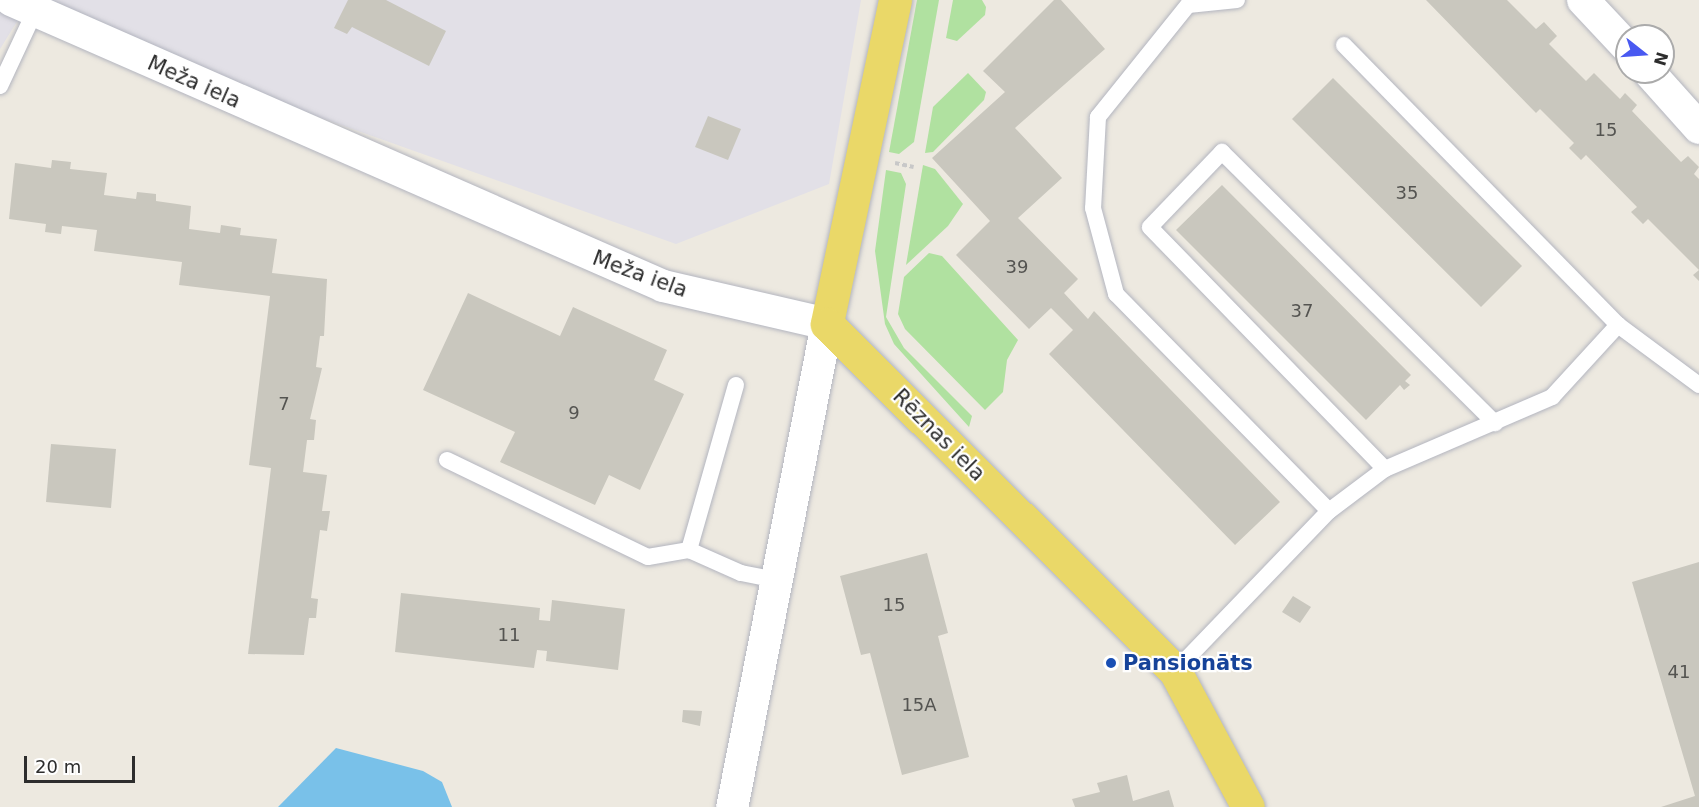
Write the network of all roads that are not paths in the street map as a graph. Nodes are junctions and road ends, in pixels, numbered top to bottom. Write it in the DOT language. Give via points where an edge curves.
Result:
graph roads {
  1 [pos="895,0"];
  2 [pos="1237,0"];
  3 [pos="1583,0"];
  4 [pos="23,6"];
  5 [pos="1615,34"];
  6 [pos="1344,45"];
  7 [pos="1660,84"];
  8 [pos="0,86"];
  9 [pos="1699,128"];
  10 [pos="827,324"];
  11 [pos="1618,325"];
  12 [pos="1699,384"];
  13 [pos="736,385"];
  14 [pos="1495,423"];
  15 [pos="447,460"];
  16 [pos="1385,469"];
  17 [pos="1329,511"];
  18 [pos="688,550"];
  19 [pos="773,579"];
  20 [pos="1175,671"];
  21 [pos="732,807"];
  22 [pos="1248,807"];
  1 -- 10 [label="main road"];
  2 -- 17 [label="lane" via="1188,5 1098,117 1093,208 1116,294"];
  3 -- 5 [label="street"];
  4 -- 8 [label="lane"];
  4 -- 10 [label="street, Meža iela" via="663,286"];
  6 -- 11 [label="lane"];
  7 -- 9 [label="street"];
  10 -- 19 [label="street"];
  10 -- 20 [label="main road, Rēznas iela"];
  11 -- 12 [label="lane"];
  11 -- 14 [label="lane" via="1552,398"];
  13 -- 18 [label="lane"];
  14 -- 16 [label="lane"];
  14 -- 16 [label="lane" via="1222,152 1149,227"];
  15 -- 18 [label="lane" via="648,556"];
  16 -- 17 [label="lane"];
  17 -- 20 [label="lane"];
  18 -- 19 [label="lane" via="741,573"];
  19 -- 21 [label="street"];
  20 -- 22 [label="main road, Rēznas iela"];
}
